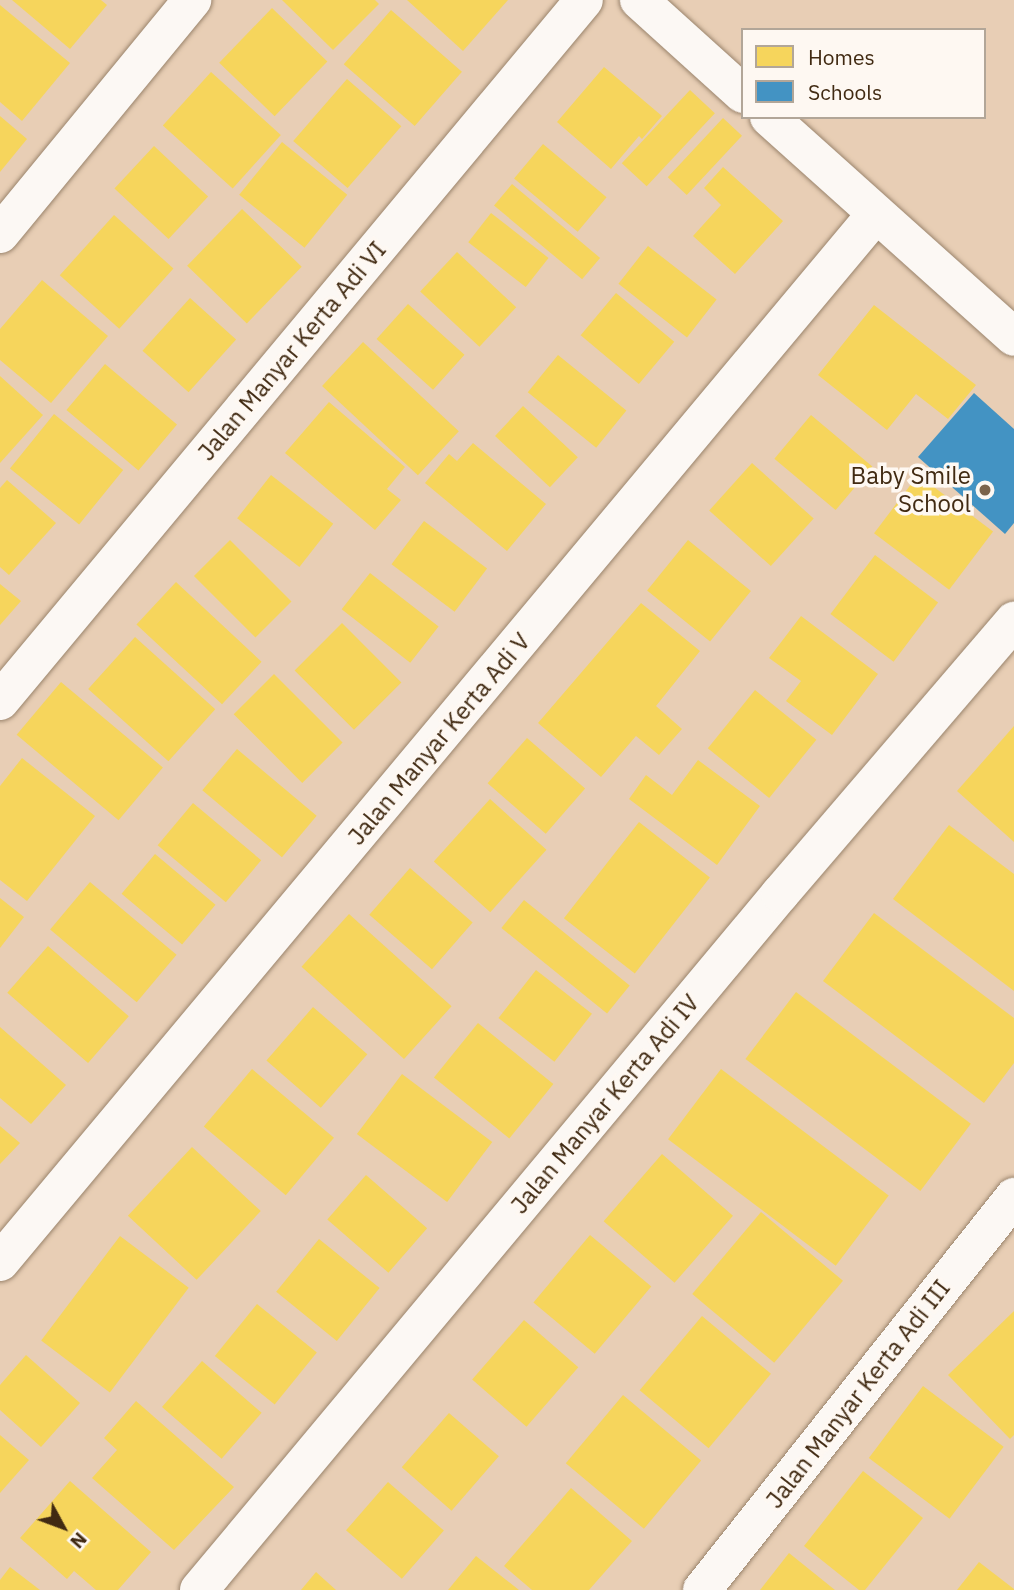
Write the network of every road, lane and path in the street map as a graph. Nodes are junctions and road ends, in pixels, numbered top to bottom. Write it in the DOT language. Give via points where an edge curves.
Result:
graph roads {
  1 [pos="192,0"];
  2 [pos="584,0"];
  3 [pos="639,0"];
  4 [pos="741,92"];
  5 [pos="771,119"];
  6 [pos="876,214"];
  7 [pos="0,234"];
  8 [pos="1014,337"];
  9 [pos="1014,621"];
  10 [pos="0,701"];
  11 [pos="1014,1197"];
  12 [pos="0,1262"];
  13 [pos="199,1590"];
  14 [pos="702,1590"];
  1 -- 7 [label="street"];
  2 -- 10 [label="street, Jalan Manyar Kerta Adi VI"];
  3 -- 4 [label="street"];
  5 -- 6 [label="street"];
  6 -- 8 [label="street"];
  6 -- 12 [label="street, Jalan Manyar Kerta Adi V"];
  9 -- 13 [label="street, Jalan Manyar Kerta Adi IV"];
  11 -- 14 [label="street, Jalan Manyar Kerta Adi III"];
}
